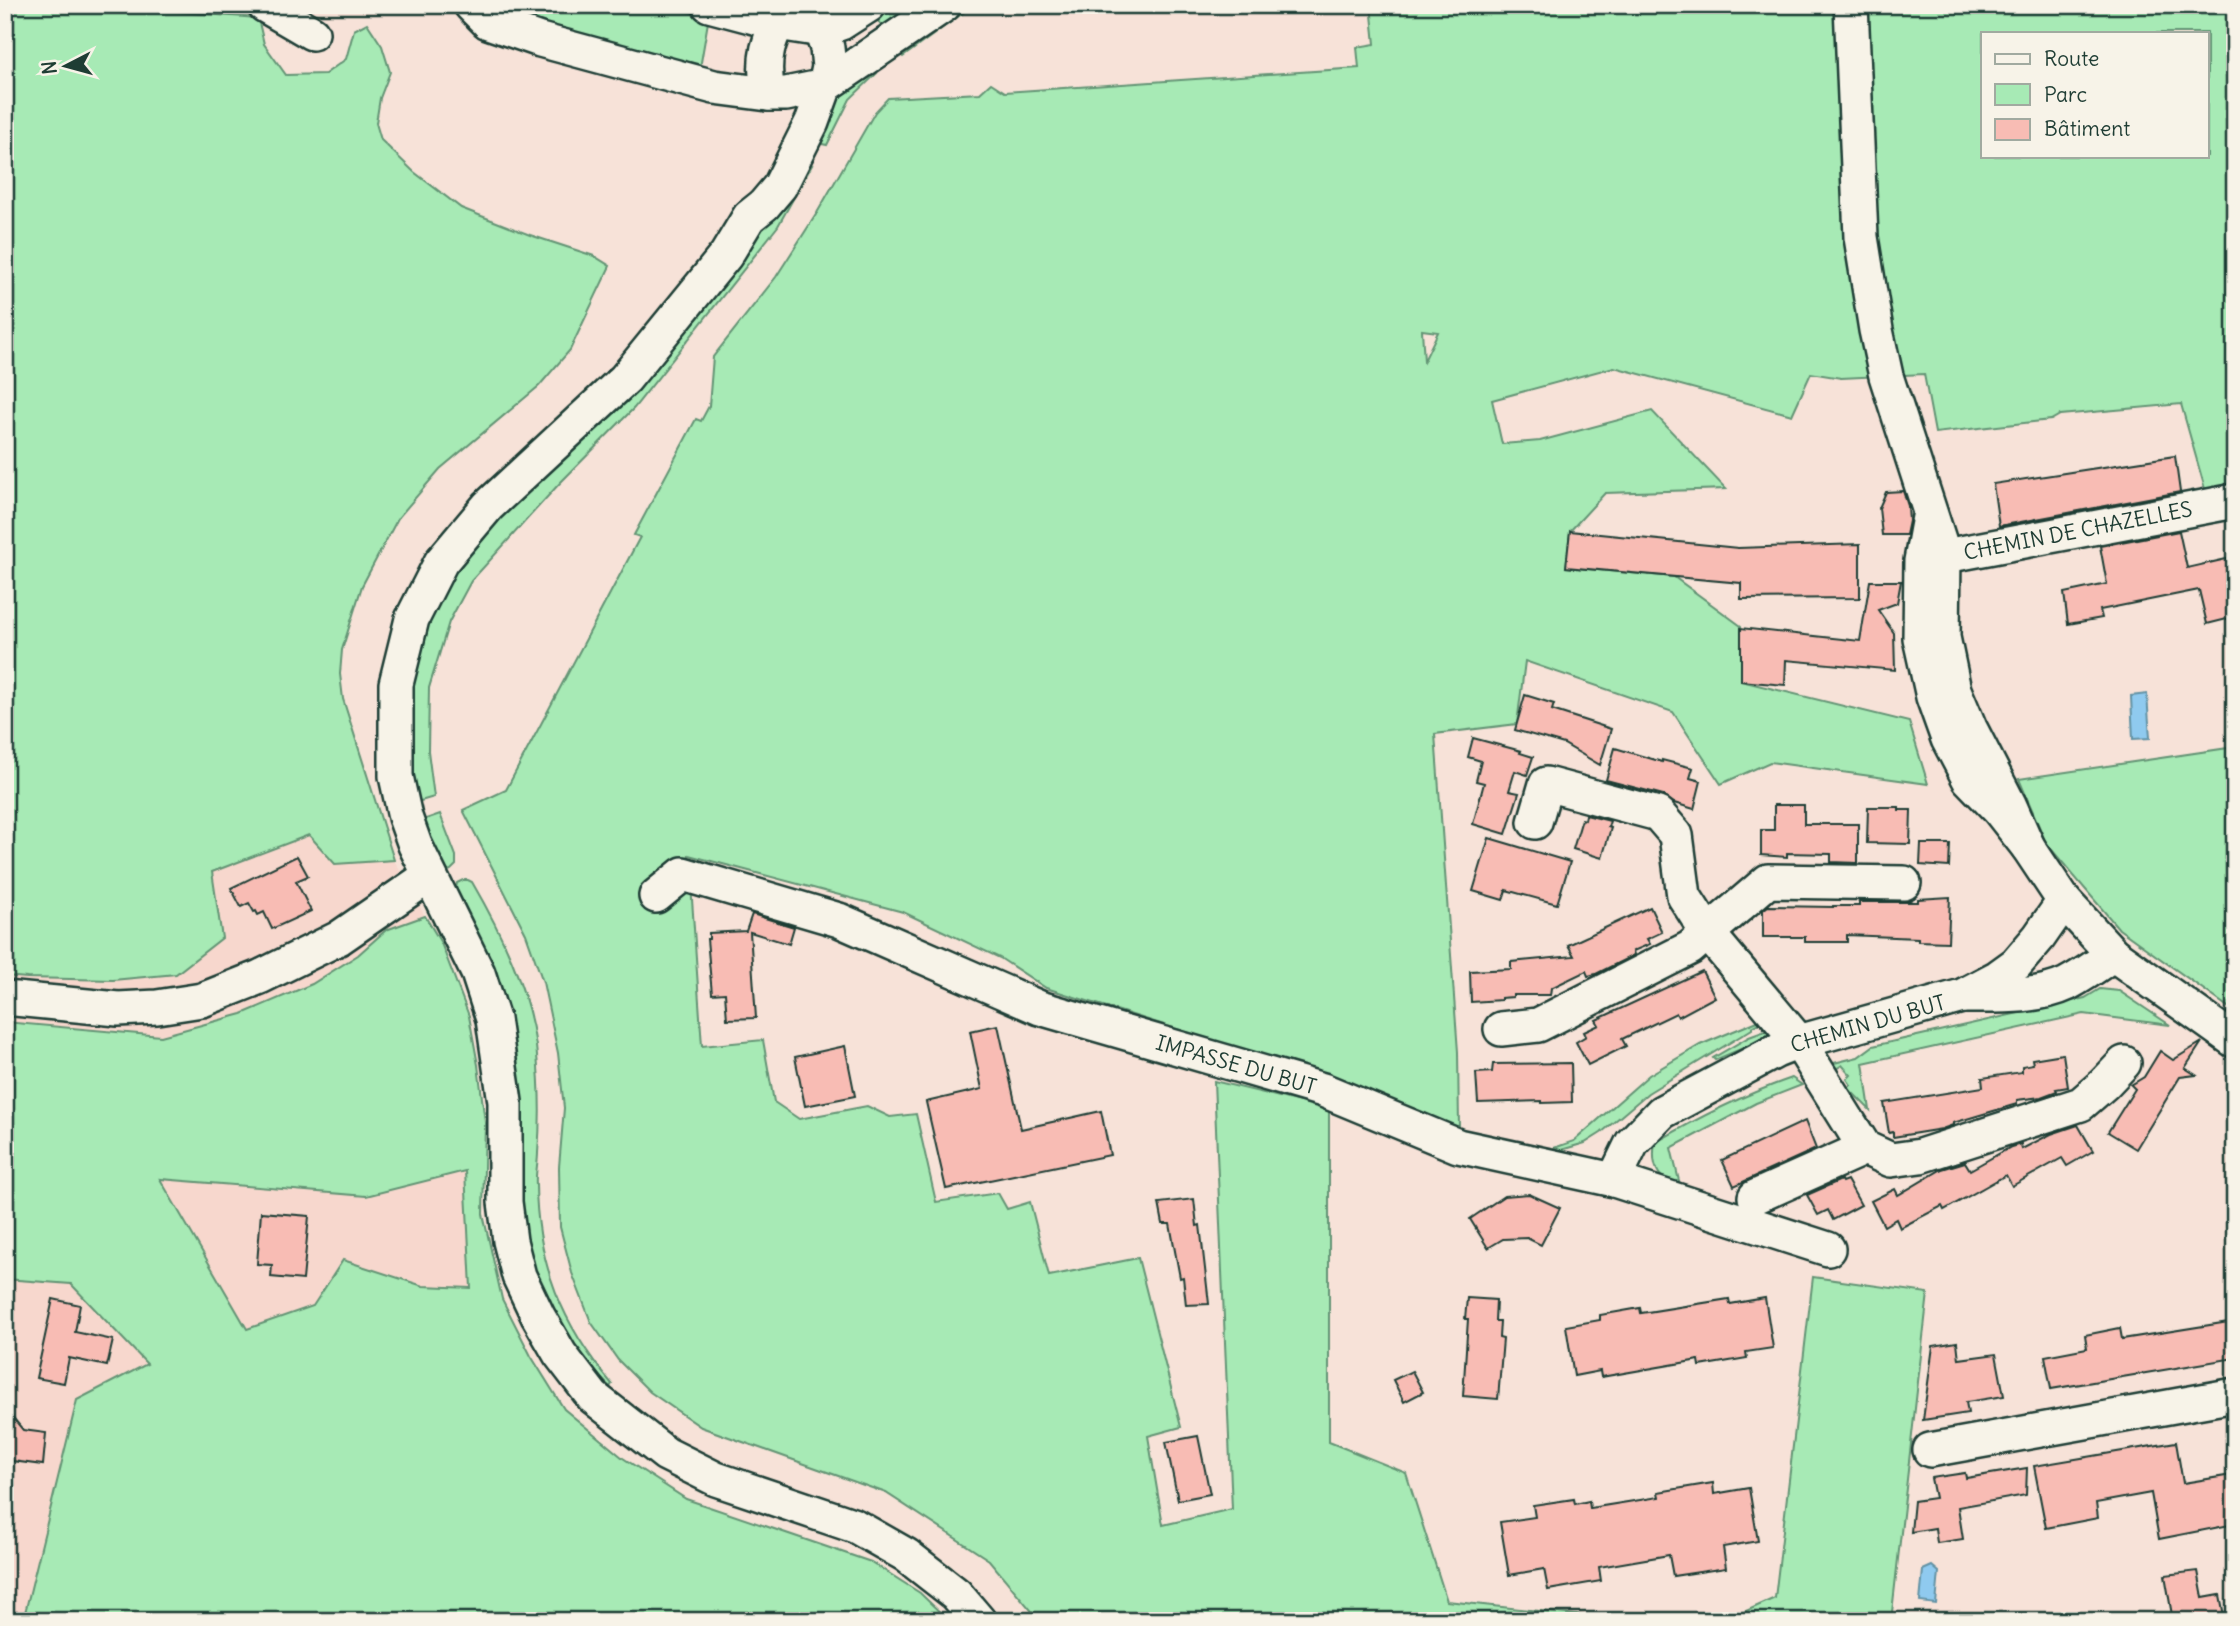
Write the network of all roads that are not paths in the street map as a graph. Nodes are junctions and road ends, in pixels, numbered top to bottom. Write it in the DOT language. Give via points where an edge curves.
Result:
graph roads {
  1 [pos="264,5"];
  2 [pos="471,5"];
  3 [pos="709,5"];
  4 [pos="869,5"];
  5 [pos="944,5"];
  6 [pos="1851,5"];
  7 [pos="782,14"];
  8 [pos="817,18"];
  9 [pos="312,33"];
  10 [pos="825,86"];
  11 [pos="768,94"];
  12 [pos="2235,500"];
  13 [pos="1933,558"];
  14 [pos="1535,822"];
  15 [pos="429,876"];
  16 [pos="1904,883"];
  17 [pos="656,896"];
  18 [pos="2064,901"];
  19 [pos="1707,932"];
  20 [pos="2113,954"];
  21 [pos="1962,996"];
  22 [pos="5,998"];
  23 [pos="1501,1029"];
  24 [pos="2235,1041"];
  25 [pos="1799,1042"];
  26 [pos="2124,1063"];
  27 [pos="1865,1148"];
  28 [pos="1614,1180"];
  29 [pos="1755,1197"];
  30 [pos="1828,1249"];
  31 [pos="2235,1395"];
  32 [pos="1930,1450"];
  33 [pos="979,1621"];
  1 -- 9 [label="street"];
  2 -- 11 [label="street" via="488,22 540,40 714,87"];
  3 -- 7 [label="street"];
  4 -- 8 [label="street" via="841,23"];
  5 -- 10 [label="street"];
  6 -- 13 [label="street" via="1861,237 1886,376 1930,514"];
  7 -- 8 [label="street"];
  7 -- 11 [label="street" via="766,54"];
  8 -- 10 [label="street" via="827,48"];
  10 -- 11 [label="street"];
  10 -- 15 [label="street" via="780,186 749,217 726,255 625,379 461,536 441,562 412,619 396,684 396,776 405,817"];
  12 -- 13 [label="street, CHEMIN DE CHAZELLES"];
  13 -- 18 [label="street" via="1920,638 1944,729 1969,779 2028,847"];
  14 -- 19 [label="street" via="1546,785 1658,814 1676,835 1685,895"];
  15 -- 22 [label="street" via="339,938 202,1000 118,1009"];
  15 -- 33 [label="street" via="478,973 493,1018 505,1102 505,1202 510,1241 519,1276 560,1354 593,1396 666,1454 716,1479 855,1526 906,1555 956,1594"];
  16 -- 19 [label="street" via="1768,881"];
  17 -- 28 [label="street, IMPASSE DU BUT" via="683,874 696,877 839,920 1040,1008 1324,1090 1458,1146"];
  18 -- 20 [label="street"];
  18 -- 21 [label="street, CHEMIN DU BUT" via="2016,964"];
  19 -- 23 [label="street" via="1689,948 1538,1025"];
  19 -- 25 [label="street"];
  20 -- 21 [label="street, CHEMIN DU BUT" via="2064,985 2014,997"];
  20 -- 24 [label="street"];
  21 -- 25 [label="street, CHEMIN DU BUT"];
  25 -- 27 [label="street"];
  25 -- 28 [label="street, CHEMIN DU BUT" via="1662,1112 1632,1143"];
  26 -- 27 [label="street" via="2081,1104 1920,1156 1891,1160"];
  27 -- 29 [label="street"];
  28 -- 30 [label="street, IMPASSE DU BUT"];
  31 -- 32 [label="street"];
}
